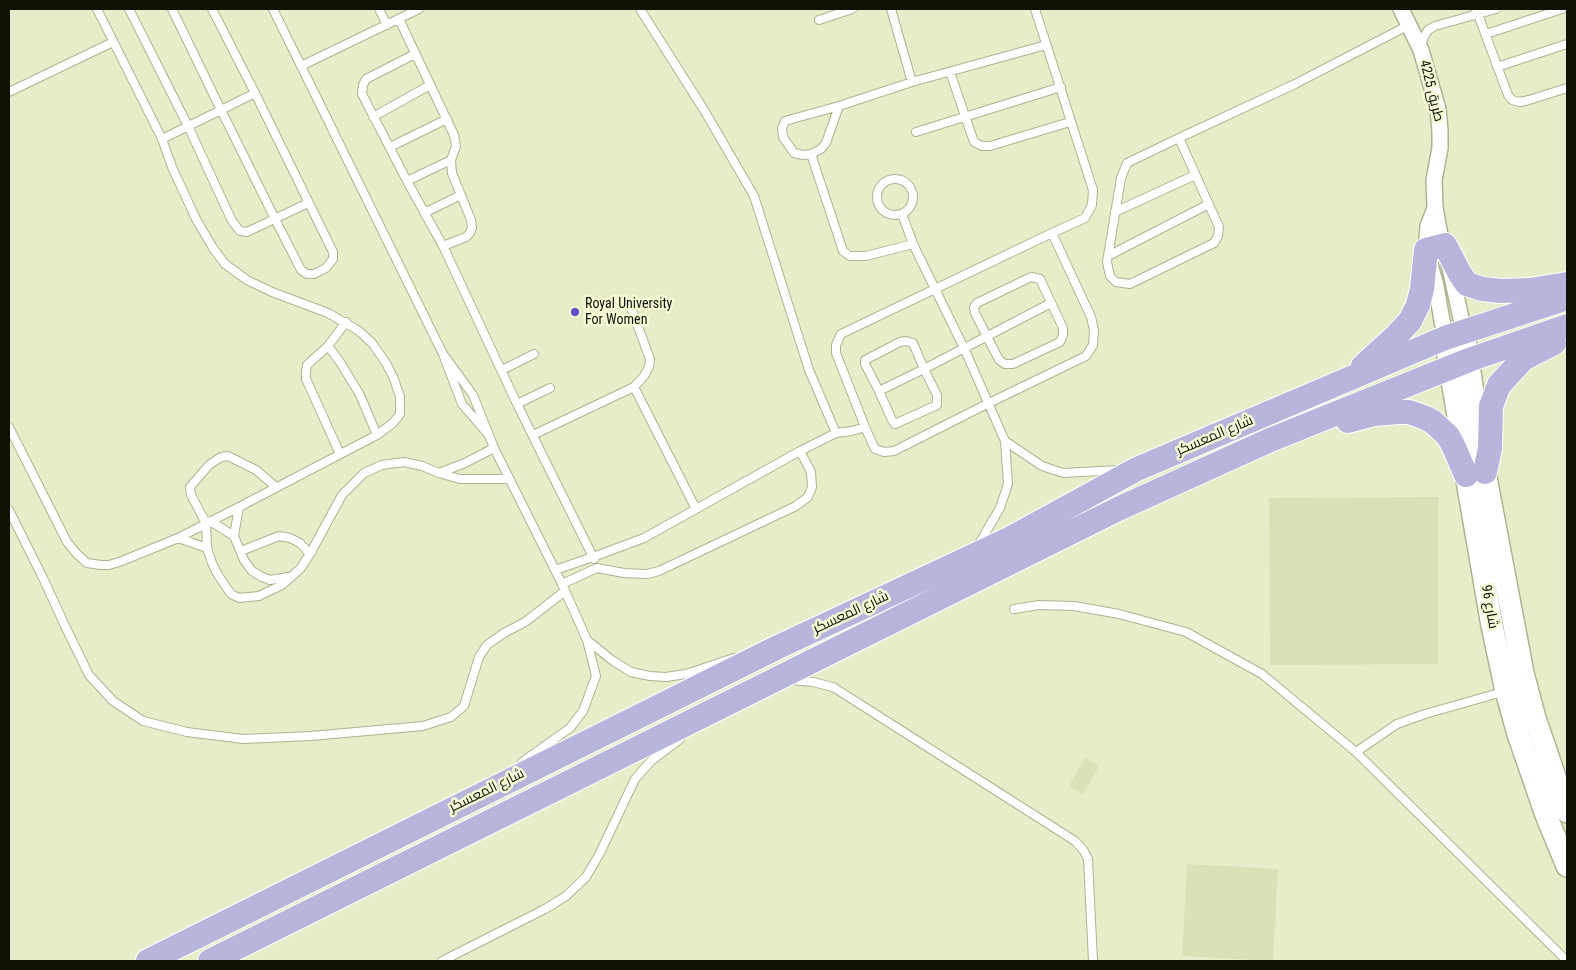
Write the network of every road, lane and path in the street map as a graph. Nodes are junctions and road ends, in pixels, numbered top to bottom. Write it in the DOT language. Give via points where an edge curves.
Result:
graph roads {
  1 [pos="97,9"];
  2 [pos="129,9"];
  3 [pos="172,9"];
  4 [pos="212,9"];
  5 [pos="273,9"];
  6 [pos="379,9"];
  7 [pos="419,9"];
  8 [pos="640,9"];
  9 [pos="852,9"];
  10 [pos="891,9"];
  11 [pos="1035,9"];
  12 [pos="1401,9"];
  13 [pos="1496,9"];
  14 [pos="1562,9"];
  15 [pos="1477,12"];
  16 [pos="399,19"];
  17 [pos="819,20"];
  18 [pos="387,25"];
  19 [pos="1409,25"];
  20 [pos="1486,34"];
  21 [pos="113,42"];
  22 [pos="1567,44"];
  23 [pos="1046,45"];
  24 [pos="1421,50"];
  25 [pos="415,54"];
  26 [pos="301,66"];
  27 [pos="1497,67"];
  28 [pos="950,72"];
  29 [pos="912,82"];
  30 [pos="430,86"];
  31 [pos="1060,87"];
  32 [pos="1567,88"];
  33 [pos="9,92"];
  34 [pos="255,93"];
  35 [pos="839,106"];
  36 [pos="221,110"];
  37 [pos="373,117"];
  38 [pos="964,117"];
  39 [pos="447,119"];
  40 [pos="1070,122"];
  41 [pos="188,126"];
  42 [pos="916,132"];
  43 [pos="1179,138"];
  44 [pos="162,139"];
  45 [pos="390,147"];
  46 [pos="811,154"];
  47 [pos="451,160"];
  48 [pos="1195,175"];
  49 [pos="407,181"];
  50 [pos="461,195"];
  51 [pos="308,203"];
  52 [pos="1209,204"];
  53 [pos="1115,212"];
  54 [pos="424,213"];
  55 [pos="902,214"];
  56 [pos="275,219"];
  57 [pos="1052,232"];
  58 [pos="914,244"];
  59 [pos="443,246"];
  60 [pos="1435,248"];
  61 [pos="1108,256"];
  62 [pos="1567,284"];
  63 [pos="936,290"];
  64 [pos="1567,298"];
  65 [pos="1051,303"];
  66 [pos="630,305"];
  67 [pos="346,322"];
  68 [pos="1567,326"];
  69 [pos="1455,335"];
  70 [pos="987,337"];
  71 [pos="1567,338"];
  72 [pos="328,346"];
  73 [pos="964,348"];
  74 [pos="443,354"];
  75 [pos="534,354"];
  76 [pos="1460,363"];
  77 [pos="924,369"];
  78 [pos="502,370"];
  79 [pos="1351,377"];
  80 [pos="634,387"];
  81 [pos="550,388"];
  82 [pos="879,391"];
  83 [pos="517,404"];
  84 [pos="987,404"];
  85 [pos="9,427"];
  86 [pos="865,427"];
  87 [pos="836,433"];
  88 [pos="377,435"];
  89 [pos="533,435"];
  90 [pos="490,436"];
  91 [pos="1270,440"];
  92 [pos="1005,441"];
  93 [pos="494,448"];
  94 [pos="800,451"];
  95 [pos="340,454"];
  96 [pos="1137,469"];
  97 [pos="439,473"];
  98 [pos="1475,474"];
  99 [pos="509,479"];
  100 [pos="276,487"];
  101 [pos="239,507"];
  102 [pos="696,509"];
  103 [pos="9,510"];
  104 [pos="208,522"];
  105 [pos="234,536"];
  106 [pos="178,538"];
  107 [pos="207,548"];
  108 [pos="241,551"];
  109 [pos="310,554"];
  110 [pos="972,556"];
  111 [pos="593,557"];
  112 [pos="597,568"];
  113 [pos="555,570"];
  114 [pos="290,576"];
  115 [pos="564,587"];
  116 [pos="1014,609"];
  117 [pos="587,640"];
  118 [pos="776,648"];
  119 [pos="776,679"];
  120 [pos="1506,691"];
  121 [pos="740,698"];
  122 [pos="693,730"];
  123 [pos="686,735"];
  124 [pos="1356,752"];
  125 [pos="518,765"];
  126 [pos="501,776"];
  127 [pos="1567,812"];
  128 [pos="436,817"];
  129 [pos="1567,866"];
  130 [pos="148,961"];
  131 [pos="210,961"];
  132 [pos="442,961"];
  133 [pos="1092,961"];
  134 [pos="1567,961"];
  1 -- 21 [label="lane"];
  2 -- 41 [label="lane"];
  3 -- 36 [label="lane"];
  4 -- 34 [label="lane"];
  5 -- 26 [label="lane"];
  6 -- 18 [label="lane"];
  7 -- 16 [label="lane"];
  8 -- 87 [label="lane" via="754,196 809,370"];
  9 -- 17 [label="lane"];
  10 -- 29 [label="lane"];
  11 -- 23 [label="lane"];
  12 -- 19 [label="street, طريق 4225"];
  13 -- 15 [label="lane"];
  14 -- 20 [label="lane"];
  15 -- 20 [label="lane"];
  15 -- 24 [label="lane" via="1428,30"];
  16 -- 18 [label="lane"];
  16 -- 25 [label="lane"];
  18 -- 26 [label="lane"];
  19 -- 24 [label="street, طريق 4225"];
  19 -- 43 [label="lane" via="1295,84"];
  20 -- 27 [label="lane"];
  21 -- 33 [label="lane"];
  21 -- 44 [label="lane"];
  22 -- 27 [label="lane"];
  23 -- 28 [label="lane"];
  23 -- 31 [label="lane"];
  24 -- 60 [label="street, طريق 4225" via="1438,109 1440,131 1434,180 1435,207 1428,226"];
  25 -- 30 [label="lane"];
  25 -- 37 [label="lane" via="366,80 362,94"];
  26 -- 74 [label="lane"];
  27 -- 32 [label="lane" via="1512,100 1520,102"];
  28 -- 29 [label="lane"];
  28 -- 38 [label="lane"];
  29 -- 35 [label="lane"];
  30 -- 37 [label="lane"];
  30 -- 39 [label="lane"];
  31 -- 38 [label="lane"];
  31 -- 40 [label="lane"];
  34 -- 36 [label="lane"];
  34 -- 51 [label="lane"];
  35 -- 46 [label="lane" via="826,143"];
  35 -- 46 [label="lane" via="785,121 783,137 794,152 803,156"];
  36 -- 41 [label="lane"];
  36 -- 56 [label="lane"];
  37 -- 45 [label="lane"];
  38 -- 40 [label="lane" via="974,142 982,146"];
  38 -- 42 [label="lane"];
  39 -- 45 [label="lane"];
  39 -- 47 [label="lane" via="456,146"];
  40 -- 57 [label="lane" via="1093,190 1092,205 1085,218"];
  41 -- 44 [label="lane"];
  41 -- 56 [label="lane" via="232,221 240,231 247,232"];
  43 -- 48 [label="lane"];
  43 -- 53 [label="lane" via="1126,164"];
  44 -- 67 [label="lane" via="196,219 226,264 247,280"];
  45 -- 49 [label="lane"];
  46 -- 58 [label="lane" via="843,251 850,256 866,256"];
  47 -- 49 [label="lane"];
  47 -- 50 [label="lane" via="452,173"];
  48 -- 52 [label="lane"];
  48 -- 53 [label="lane"];
  49 -- 54 [label="lane"];
  50 -- 54 [label="lane"];
  50 -- 59 [label="lane" via="472,228 466,236"];
  51 -- 56 [label="lane"];
  51 -- 56 [label="lane" via="333,252 333,260 314,274 301,270"];
  52 -- 61 [label="lane"];
  52 -- 61 [label="lane" via="1219,227 1214,243 1130,284 1116,282 1110,276"];
  53 -- 61 [label="lane"];
  54 -- 59 [label="lane"];
  55 -- 55 [label="lane" via="910,207 913,196 909,186 900,180 888,180 880,188 877,198 881,209 890,215"];
  55 -- 58 [label="lane"];
  57 -- 63 [label="lane"];
  57 -- 84 [label="lane" via="1091,317 1093,345 1086,356"];
  58 -- 63 [label="lane"];
  59 -- 78 [label="lane"];
  60 -- 62 [label="main road" via="1467,284 1482,289 1530,290"];
  60 -- 69 [label="street, طريق 4225"];
  60 -- 79 [label="main road" via="1410,321 1398,336"];
  63 -- 73 [label="lane"];
  63 -- 86 [label="lane" via="841,334 836,353"];
  64 -- 69 [label="main road, شارع المعسكر"];
  65 -- 70 [label="lane"];
  65 -- 70 [label="lane" via="1040,279 1030,277 977,303 975,313"];
  65 -- 70 [label="lane" via="1062,328 1060,342 1014,364 1005,364 999,360"];
  66 -- 80 [label="lane" via="650,359 644,376"];
  67 -- 72 [label="lane"];
  67 -- 88 [label="lane" via="372,343 386,363 400,397 400,414"];
  68 -- 76 [label="main road, شارع المعسكر"];
  69 -- 76 [label="street, شارع 96"];
  69 -- 79 [label="main road, شارع المعسكر"];
  70 -- 73 [label="lane"];
  71 -- 98 [label="main road" via="1523,359 1500,385 1491,406 1490,448"];
  72 -- 88 [label="lane" via="360,394"];
  72 -- 95 [label="lane" via="307,365 306,379"];
  73 -- 77 [label="lane"];
  73 -- 84 [label="lane"];
  74 -- 90 [label="lane" via="473,395"];
  74 -- 90 [label="lane" via="462,404"];
  75 -- 78 [label="lane"];
  76 -- 91 [label="main road, شارع المعسكر"];
  76 -- 98 [label="street, شارع 96" via="1463,446"];
  77 -- 82 [label="lane"];
  77 -- 82 [label="lane" via="913,343 906,341 867,358 865,364"];
  77 -- 82 [label="lane" via="937,395 937,404 895,424"];
  78 -- 83 [label="lane"];
  79 -- 96 [label="main road, شارع المعسكر"];
  80 -- 89 [label="lane"];
  80 -- 102 [label="lane"];
  81 -- 83 [label="lane"];
  83 -- 89 [label="lane"];
  84 -- 86 [label="lane" via="894,451 875,449"];
  84 -- 92 [label="lane"];
  85 -- 106 [label="lane" via="67,542 87,563 109,565"];
  86 -- 87 [label="lane"];
  87 -- 94 [label="lane"];
  88 -- 95 [label="lane"];
  89 -- 111 [label="lane"];
  90 -- 93 [label="lane"];
  91 -- 98 [label="main road" via="1311,434 1374,414 1408,412 1433,422 1448,436"];
  91 -- 119 [label="main road, شارع المعسكر" via="1118,509"];
  92 -- 96 [label="lane" via="1042,466 1063,473"];
  92 -- 110 [label="lane" via="1008,484 1000,508"];
  93 -- 97 [label="lane"];
  93 -- 99 [label="lane"];
  94 -- 102 [label="lane"];
  94 -- 112 [label="lane" via="812,472 812,487 808,497 796,506 659,571 624,573"];
  95 -- 100 [label="lane"];
  96 -- 110 [label="main road, شارع المعسكر" via="1012,538"];
  97 -- 99 [label="lane" via="460,478"];
  97 -- 109 [label="lane" via="404,462 382,465 364,473 342,494"];
  98 -- 120 [label="street, شارع 96" via="1492,626"];
  98 -- 127 [label="street, شارع 96" via="1523,674"];
  99 -- 113 [label="lane"];
  100 -- 101 [label="lane"];
  100 -- 104 [label="lane" via="243,462 228,456 221,457 209,465 190,487 191,495"];
  101 -- 104 [label="lane"];
  101 -- 105 [label="lane"];
  102 -- 111 [label="lane" via="644,538"];
  103 -- 115 [label="lane" via="89,676 113,701 143,721 188,732 243,739 311,736 423,726 451,717 464,706 479,657 487,645 525,622"];
  104 -- 105 [label="lane"];
  104 -- 106 [label="lane"];
  104 -- 107 [label="lane"];
  105 -- 108 [label="lane"];
  106 -- 107 [label="lane"];
  107 -- 114 [label="lane" via="224,584 231,594 239,598 259,596"];
  108 -- 109 [label="lane" via="279,536 300,543"];
  108 -- 114 [label="lane" via="252,571 262,577 270,580"];
  109 -- 114 [label="lane" via="300,569"];
  110 -- 118 [label="main road, شارع المعسكر"];
  111 -- 112 [label="lane"];
  111 -- 113 [label="lane"];
  112 -- 115 [label="lane"];
  113 -- 115 [label="lane"];
  115 -- 117 [label="lane"];
  116 -- 124 [label="lane" via="1039,605 1074,606 1186,632 1262,674"];
  117 -- 118 [label="lane" via="632,672 666,677"];
  117 -- 125 [label="lane" via="596,676 583,711 570,728"];
  118 -- 128 [label="main road, شارع المعسكر"];
  119 -- 121 [label="main road, شارع المعسكر"];
  119 -- 133 [label="lane" via="813,682 833,688 1075,841 1088,860"];
  120 -- 124 [label="lane" via="1397,724"];
  120 -- 129 [label="street, شارع 96" via="1546,815"];
  121 -- 122 [label="lane"];
  121 -- 131 [label="main road, شارع المعسكر"];
  123 -- 132 [label="lane" via="635,779 600,854 586,877 566,896"];
  124 -- 134 [label="lane"];
  126 -- 128 [label="lane"];
  128 -- 130 [label="main road, شارع المعسكر"];
}
